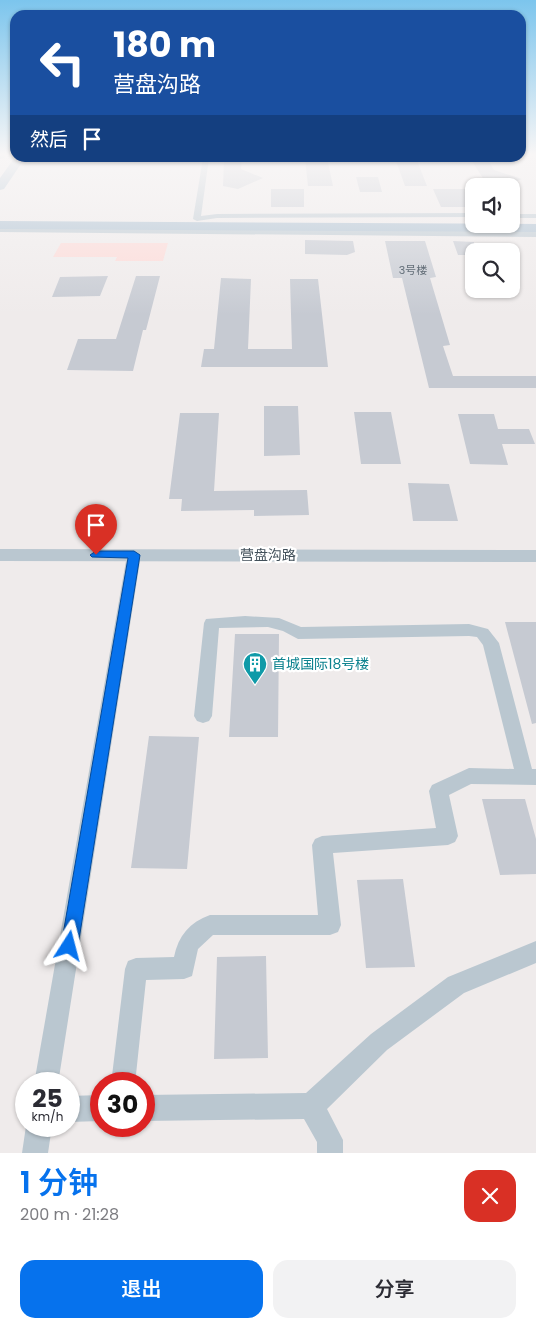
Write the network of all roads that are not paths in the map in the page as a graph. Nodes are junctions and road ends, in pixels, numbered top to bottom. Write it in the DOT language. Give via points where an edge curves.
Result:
graph roads {
  1 [pos="199,207"];
  2 [pos="520,216"];
  3 [pos="536,216"];
  4 [pos="0,218"];
  5 [pos="197,219"];
  6 [pos="520,221"];
  7 [pos="465,222"];
  8 [pos="465,222"];
  9 [pos="536,222"];
  10 [pos="465,225"];
  11 [pos="0,226"];
  12 [pos="520,226"];
  13 [pos="536,228"];
  14 [pos="0,230"];
  15 [pos="446,232"];
  16 [pos="536,234"];
  17 [pos="0,555"];
  18 [pos="134,555"];
  19 [pos="536,556"];
  20 [pos="203,716"];
  21 [pos="530,777"];
  22 [pos="536,952"];
  23 [pos="48,1072"];
  24 [pos="124,1072"];
  25 [pos="311,1106"];
  26 [pos="155,1108"];
  27 [pos="37,1137"];
  28 [pos="35,1153"];
  29 [pos="330,1153"];
  1 -- 5 [label="street"];
  2 -- 3 [label="street"];
  4 -- 5 [label="main road"];
  5 -- 7 [label="main road"];
  6 -- 9 [label="main road"];
  8 -- 11 [label="main road"];
  10 -- 15 [label="main road"];
  12 -- 13 [label="main road"];
  14 -- 15 [label="street"];
  15 -- 16 [label="street"];
  17 -- 18 [label="street, 营盘沟路"];
  18 -- 19 [label="street, 营盘沟路"];
  18 -- 23 [label="street"];
  20 -- 21 [label="street" via="212,624 275,622 298,633 469,630 482,633 491,643"];
  21 -- 24 [label="street" via="469,776 438,791 448,836 322,845 330,925 210,925 194,935 186,949 184,968 136,969"];
  22 -- 25 [label="street" via="456,985 379,1042"];
  25 -- 26 [label="street"];
  25 -- 29 [label="street" via="330,1140"];
  27 -- 28 [label="street"];
}
